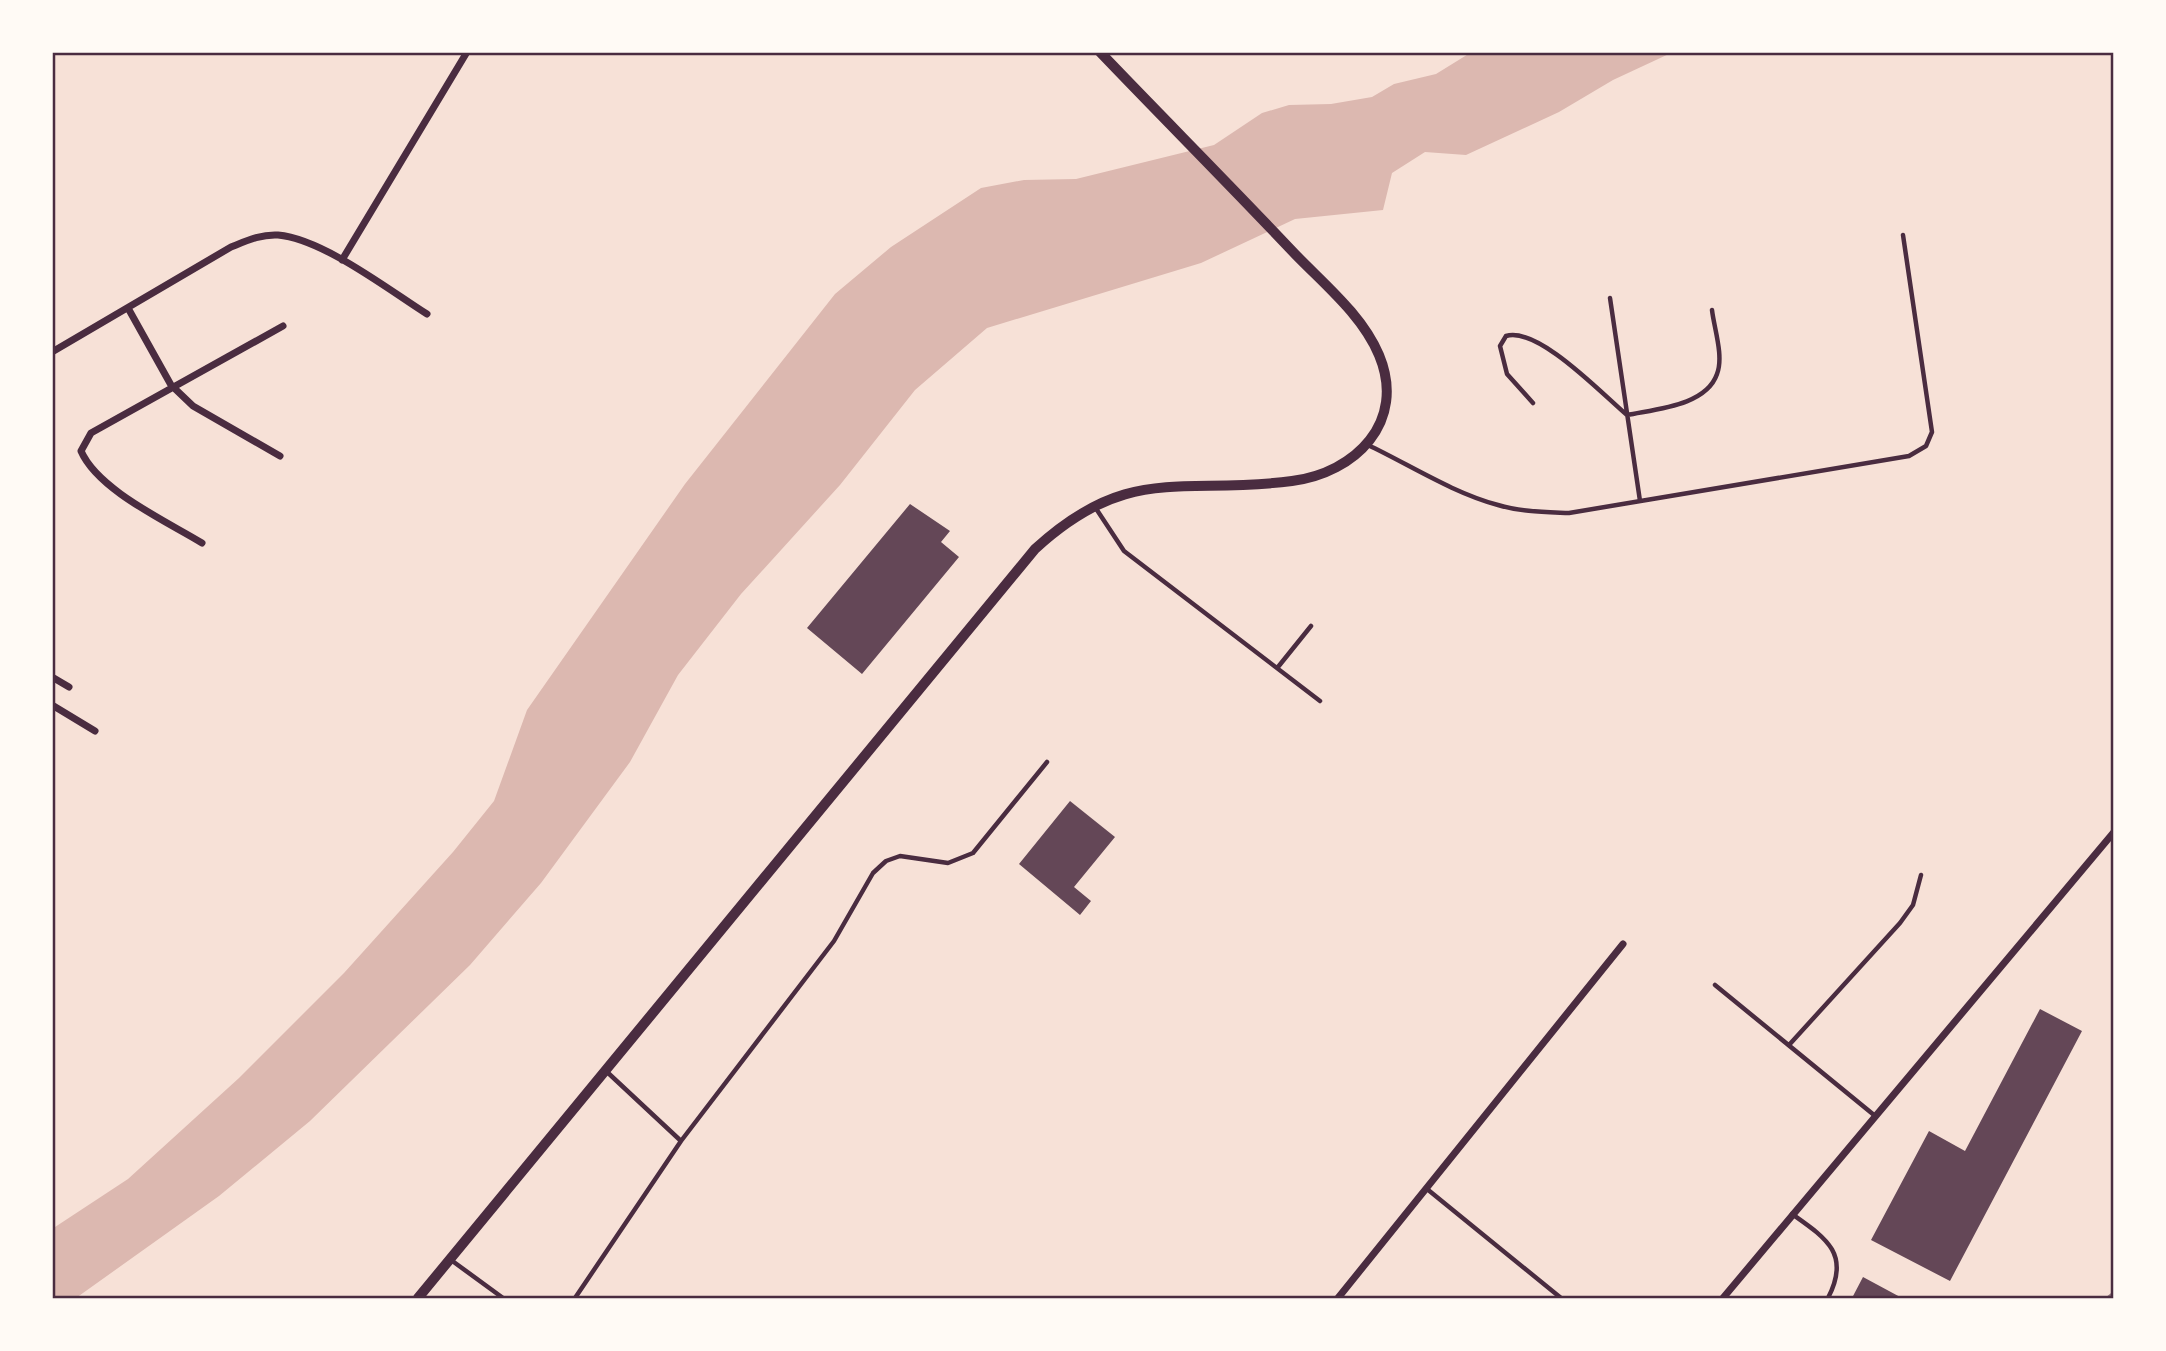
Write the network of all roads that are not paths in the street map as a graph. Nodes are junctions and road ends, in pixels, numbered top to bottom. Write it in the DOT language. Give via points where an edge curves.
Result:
graph roads {
  1 [pos="467,52"];
  2 [pos="1100,52"];
  3 [pos="1903,235"];
  4 [pos="342,260"];
  5 [pos="1610,298"];
  6 [pos="128,308"];
  7 [pos="1712,310"];
  8 [pos="427,314"];
  9 [pos="283,326"];
  10 [pos="52,352"];
  11 [pos="171,386"];
  12 [pos="1533,403"];
  13 [pos="1627,415"];
  14 [pos="1368,445"];
  15 [pos="280,456"];
  16 [pos="1640,501"];
  17 [pos="1095,506"];
  18 [pos="202,543"];
  19 [pos="1311,626"];
  20 [pos="1278,667"];
  21 [pos="52,677"];
  22 [pos="69,687"];
  23 [pos="1320,701"];
  24 [pos="52,705"];
  25 [pos="95,731"];
  26 [pos="1047,762"];
  27 [pos="2113,832"];
  28 [pos="1922,875"];
  29 [pos="1623,944"];
  30 [pos="1715,985"];
  31 [pos="1789,1045"];
  32 [pos="606,1071"];
  33 [pos="1874,1115"];
  34 [pos="681,1141"];
  35 [pos="1426,1189"];
  36 [pos="1792,1214"];
  37 [pos="451,1259"];
  38 [pos="418,1298"];
  39 [pos="503,1298"];
  40 [pos="575,1298"];
  41 [pos="1338,1298"];
  42 [pos="1561,1298"];
  43 [pos="1723,1298"];
  44 [pos="1828,1298"];
  1 -- 4 [label="street"];
  2 -- 14 [label="street" via="1356,318 1380,358 1386,396"];
  3 -- 16 [label="lane" via="1931,432 1926,446 1909,456"];
  4 -- 6 [label="street" via="279,235 255,237"];
  4 -- 8 [label="street"];
  5 -- 13 [label="lane"];
  6 -- 10 [label="street"];
  6 -- 11 [label="street"];
  7 -- 13 [label="lane" via="1718,373 1710,385 1681,403"];
  9 -- 11 [label="street"];
  11 -- 15 [label="street" via="194,405"];
  11 -- 18 [label="street" via="91,433 81,451 101,480"];
  12 -- 13 [label="lane" via="1507,374 1500,346 1506,336 1524,335 1544,345"];
  13 -- 16 [label="lane"];
  14 -- 16 [label="lane" via="1497,505 1569,513"];
  14 -- 17 [label="street" via="1353,459 1315,478 1162,485"];
  17 -- 20 [label="lane" via="1124,551"];
  17 -- 32 [label="street" via="1060,526 1035,549"];
  19 -- 20 [label="lane"];
  20 -- 23 [label="lane"];
  21 -- 22 [label="street"];
  24 -- 25 [label="street"];
  26 -- 34 [label="lane" via="973,853 948,863 900,856 873,873 834,941"];
  27 -- 33 [label="street"];
  28 -- 31 [label="lane" via="1913,905 1900,923"];
  29 -- 35 [label="street"];
  30 -- 31 [label="lane"];
  31 -- 33 [label="lane"];
  32 -- 34 [label="lane"];
  32 -- 37 [label="street"];
  33 -- 36 [label="street"];
  34 -- 40 [label="lane"];
  35 -- 41 [label="street"];
  35 -- 42 [label="lane"];
  36 -- 43 [label="street"];
  36 -- 44 [label="lane" via="1821,1234 1837,1258 1838,1272"];
  37 -- 38 [label="street"];
  37 -- 39 [label="lane"];
}
